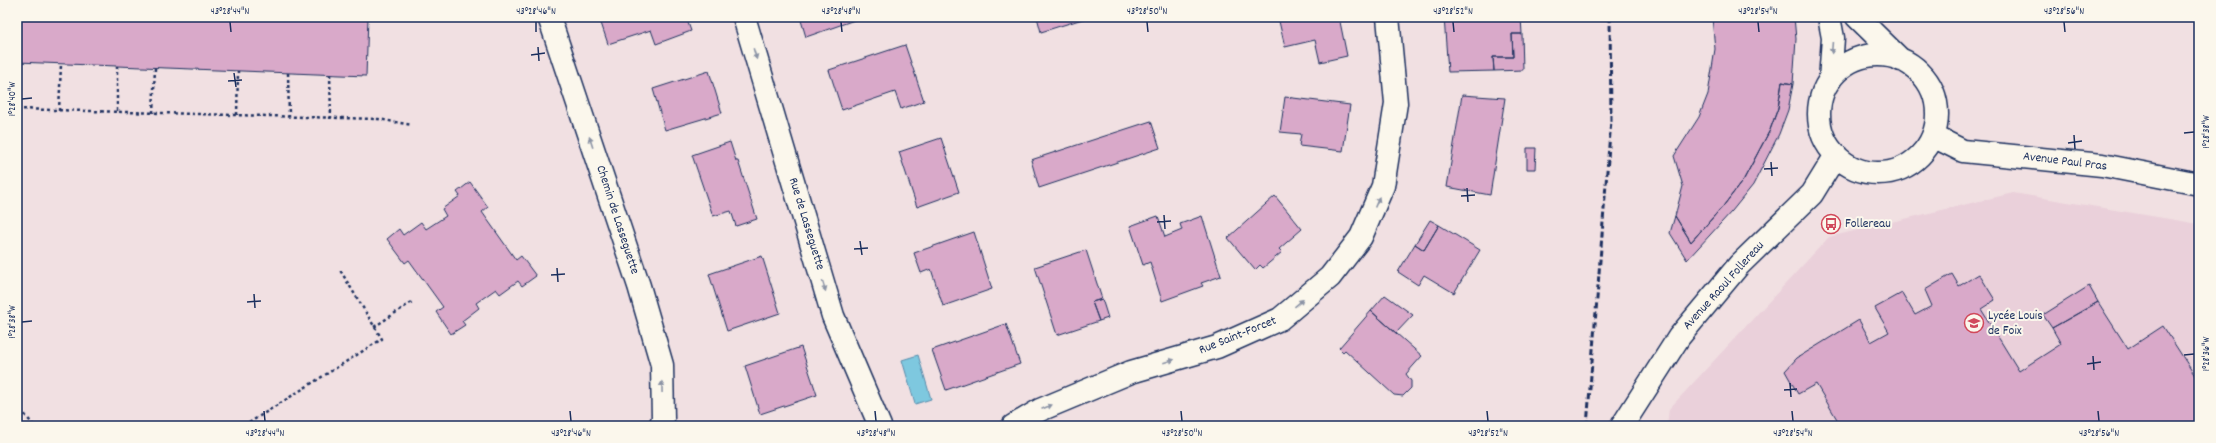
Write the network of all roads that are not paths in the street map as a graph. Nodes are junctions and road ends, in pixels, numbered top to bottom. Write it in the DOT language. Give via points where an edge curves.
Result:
graph roads {
  1 [pos="549,17"];
  2 [pos="744,17"];
  3 [pos="1388,17"];
  4 [pos="1829,17"];
  5 [pos="1857,17"];
  6 [pos="1901,60"];
  7 [pos="1830,80"];
  8 [pos="1933,136"];
  9 [pos="1836,156"];
  10 [pos="2199,184"];
  11 [pos="660,426"];
  12 [pos="880,426"];
  13 [pos="1013,426"];
  14 [pos="1622,426"];
  11 -- 1 [label="street, Chemin de Lasseguette, one-way" via="662,365 639,286"];
  2 -- 12 [label="street, Rue de Lasseguette, one-way" via="833,316"];
  13 -- 3 [label="street, Rue Saint-Forcet, one-way" via="1040,410 1131,372 1218,347 1280,319 1330,278 1361,237 1383,186 1396,103"];
  4 -- 7 [label="street, one-way" via="1833,38"];
  5 -- 6 [label="street"];
  6 -- 7 [label="street" via="1882,55 1862,57 1844,66"];
  6 -- 8 [label="street" via="1917,69 1928,84 1936,106 1937,119"];
  7 -- 9 [label="street" via="1821,99 1819,119 1824,139"];
  8 -- 9 [label="street" via="1923,153 1908,166 1890,172 1870,173 1852,167"];
  8 -- 10 [label="street, Avenue Paul Pras" via="1964,151 2102,165"];
  9 -- 14 [label="street, Avenue Raoul Follereau" via="1812,194 1739,265 1679,337"];
}
